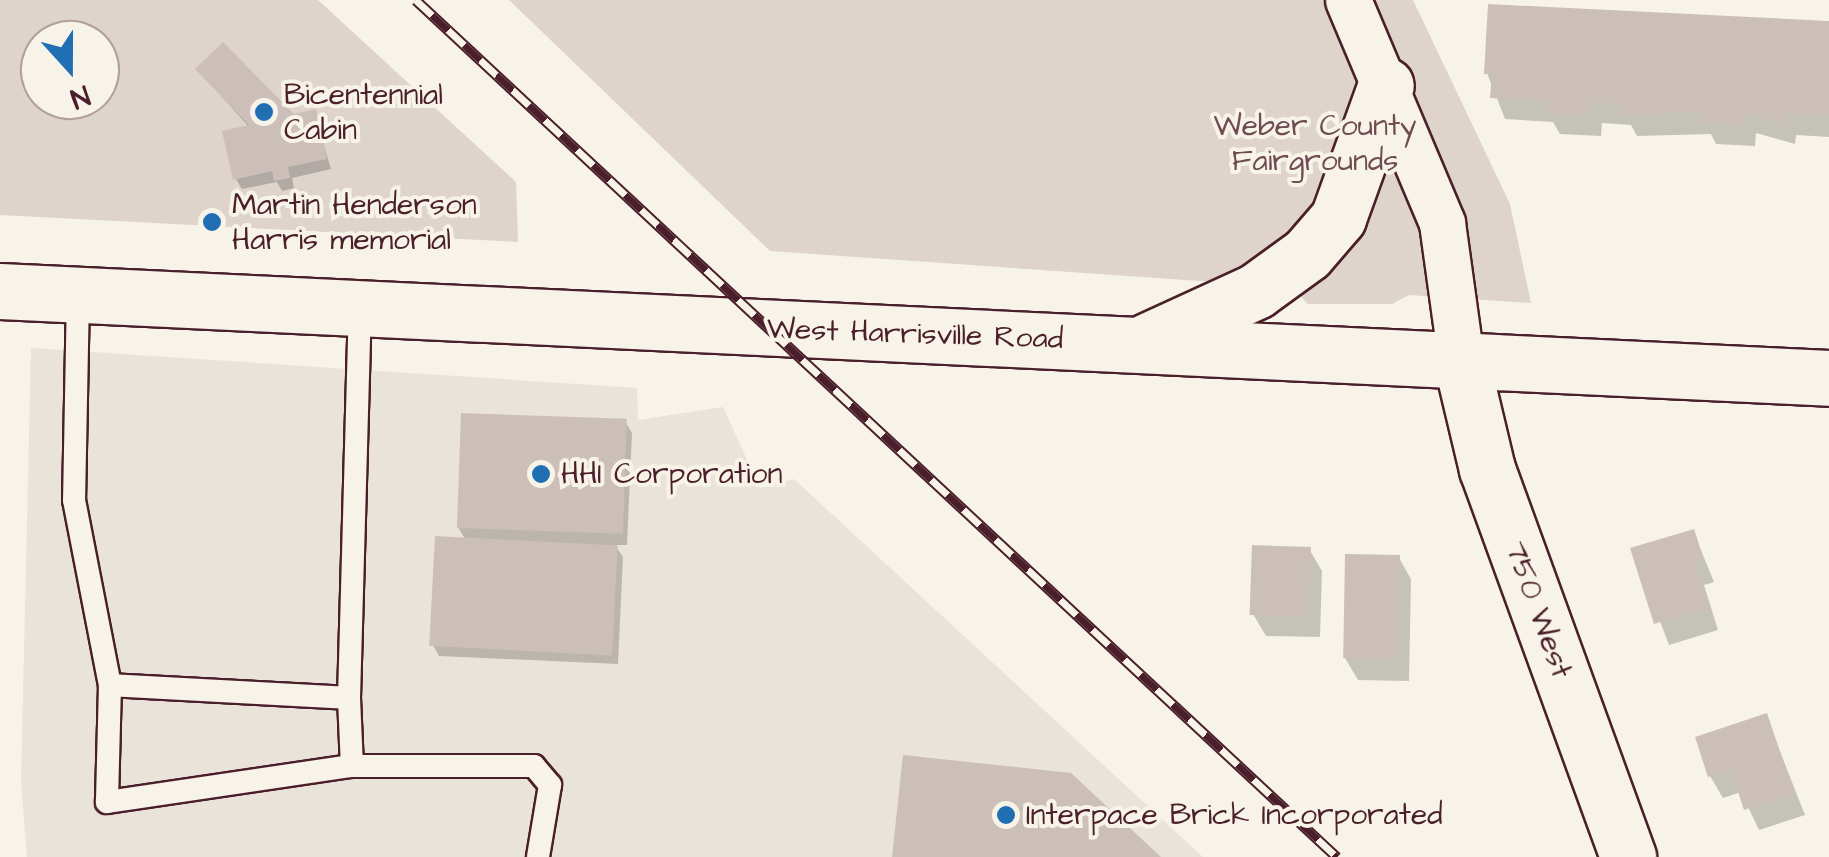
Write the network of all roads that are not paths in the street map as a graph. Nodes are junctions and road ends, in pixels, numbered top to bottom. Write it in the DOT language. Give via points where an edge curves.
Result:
graph roads {
  1 [pos="1348,0"];
  2 [pos="1386,84"];
  3 [pos="0,291"];
  4 [pos="78,294"];
  5 [pos="360,309"];
  6 [pos="1141,344"];
  7 [pos="1460,360"];
  8 [pos="1829,378"];
  9 [pos="110,684"];
  10 [pos="349,698"];
  11 [pos="352,766"];
  12 [pos="538,857"];
  13 [pos="1628,857"];
  1 -- 2 [label="street"];
  2 -- 6 [label="main road" via="1338,218 1307,254 1256,292"];
  2 -- 7 [label="street" via="1442,223 1454,275"];
  3 -- 4 [label="main road, West Harrisville Road"];
  4 -- 5 [label="main road, West Harrisville Road"];
  4 -- 9 [label="lane" via="74,500"];
  5 -- 6 [label="main road, West Harrisville Road"];
  5 -- 10 [label="lane"];
  6 -- 7 [label="main road, West Harrisville Road"];
  7 -- 8 [label="main road, West Harrisville Road"];
  7 -- 13 [label="main road, 750 West" via="1487,469"];
  9 -- 10 [label="lane"];
  9 -- 11 [label="lane" via="107,802"];
  10 -- 11 [label="lane"];
  11 -- 12 [label="lane" via="534,766 550,785"];
}
